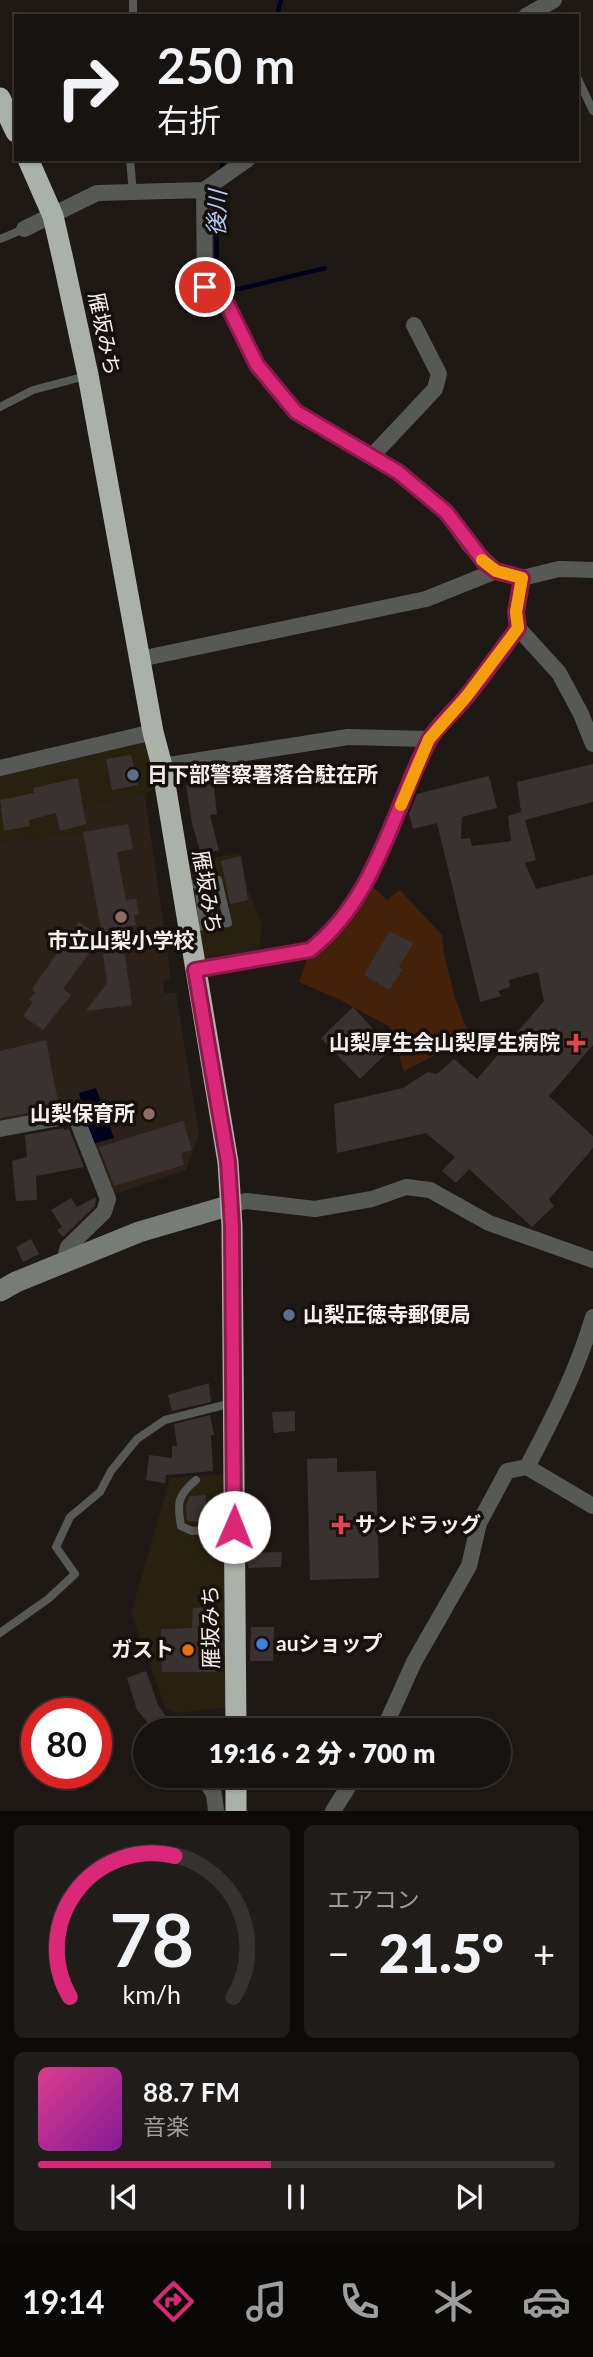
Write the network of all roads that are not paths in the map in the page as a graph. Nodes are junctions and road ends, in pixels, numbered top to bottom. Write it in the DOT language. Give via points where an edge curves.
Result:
graph roads {
  1 [pos="548,5"];
  2 [pos="530,14"];
  3 [pos="579,81"];
  4 [pos="0,99"];
  5 [pos="593,111"];
  6 [pos="14,128"];
  7 [pos="29,161"];
  8 [pos="130,161"];
  9 [pos="245,161"];
  10 [pos="204,190"];
  11 [pos="133,193"];
  12 [pos="52,216"];
  13 [pos="24,229"];
  14 [pos="0,239"];
  15 [pos="414,324"];
  16 [pos="88,375"];
  17 [pos="0,407"];
  18 [pos="372,456"];
  19 [pos="593,570"];
  20 [pos="496,571"];
  21 [pos="522,578"];
  22 [pos="518,628"];
  23 [pos="140,659"];
  24 [pos="153,732"];
  25 [pos="429,739"];
  26 [pos="593,744"];
  27 [pos="162,766"];
  28 [pos="0,768"];
  29 [pos="208,882"];
  30 [pos="189,885"];
  31 [pos="215,925"];
  32 [pos="196,928"];
  33 [pos="195,970"];
  34 [pos="0,1129"];
  35 [pos="230,1205"];
  36 [pos="593,1261"];
  37 [pos="63,1265"];
  38 [pos="0,1291"];
  39 [pos="593,1317"];
  40 [pos="234,1403"];
  41 [pos="527,1467"];
  42 [pos="197,1480"];
  43 [pos="593,1506"];
  44 [pos="234,1527"];
  45 [pos="0,1633"];
  46 [pos="236,1718"];
  47 [pos="389,1718"];
  48 [pos="210,1788"];
  49 [pos="236,1788"];
  50 [pos="347,1788"];
  51 [pos="216,1811"];
  52 [pos="236,1811"];
  53 [pos="333,1811"];
  1 -- 2 [label="street"];
  3 -- 5 [label="lane"];
  4 -- 6 [label="highway"];
  7 -- 12 [label="highway, 雁坂みち"];
  8 -- 11 [label="lane"];
  9 -- 10 [label="street"];
  10 -- 11 [label="street"];
  10 -- 18 [label="street" via="205,287 228,306 257,365 296,412"];
  11 -- 12 [label="street" via="97,193"];
  12 -- 13 [label="street"];
  12 -- 16 [label="highway, 雁坂みち"];
  13 -- 14 [label="lane"];
  15 -- 18 [label="street" via="439,374 435,389"];
  16 -- 17 [label="lane" via="33,390"];
  16 -- 23 [label="highway, 雁坂みち"];
  18 -- 20 [label="street" via="446,512 469,545"];
  19 -- 21 [label="street" via="559,569"];
  20 -- 21 [label="street"];
  20 -- 23 [label="street" via="426,599"];
  21 -- 22 [label="street"];
  22 -- 25 [label="street"];
  22 -- 26 [label="street" via="559,673"];
  23 -- 24 [label="highway, 雁坂みち"];
  24 -- 27 [label="highway, 雁坂みち"];
  24 -- 28 [label="street"];
  25 -- 27 [label="street" via="348,737"];
  25 -- 33 [label="street" via="380,855 349,909 324,939 310,950"];
  27 -- 30 [label="highway, 雁坂みち"];
  29 -- 30 [label="lane"];
  29 -- 31 [label="lane"];
  29 -- 31 [label="lane" via="218,880 228,923"];
  30 -- 32 [label="highway, 雁坂みち"];
  31 -- 32 [label="lane"];
  32 -- 33 [label="highway, 雁坂みち"];
  33 -- 35 [label="highway, 雁坂みち" via="222,1122"];
  34 -- 37 [label="street" via="75,1115 108,1199 104,1212 68,1247"];
  35 -- 36 [label="street" via="246,1201 315,1209 372,1199 406,1186 430,1189 489,1223"];
  35 -- 37 [label="street" via="139,1232"];
  35 -- 40 [label="highway, 雁坂みち"];
  37 -- 38 [label="street"];
  39 -- 41 [label="street" via="571,1380"];
  40 -- 44 [label="highway, 雁坂みち"];
  40 -- 45 [label="lane" via="165,1420 137,1439 100,1492 69,1517 56,1547 75,1574"];
  41 -- 43 [label="street"];
  41 -- 47 [label="street" via="507,1471 479,1523 469,1566 414,1662"];
  42 -- 44 [label="lane" via="177,1504 181,1527 192,1531"];
  44 -- 46 [label="highway, 雁坂みち"];
  48 -- 51 [label="street"];
  49 -- 52 [label="highway"];
  50 -- 53 [label="street"];
}
